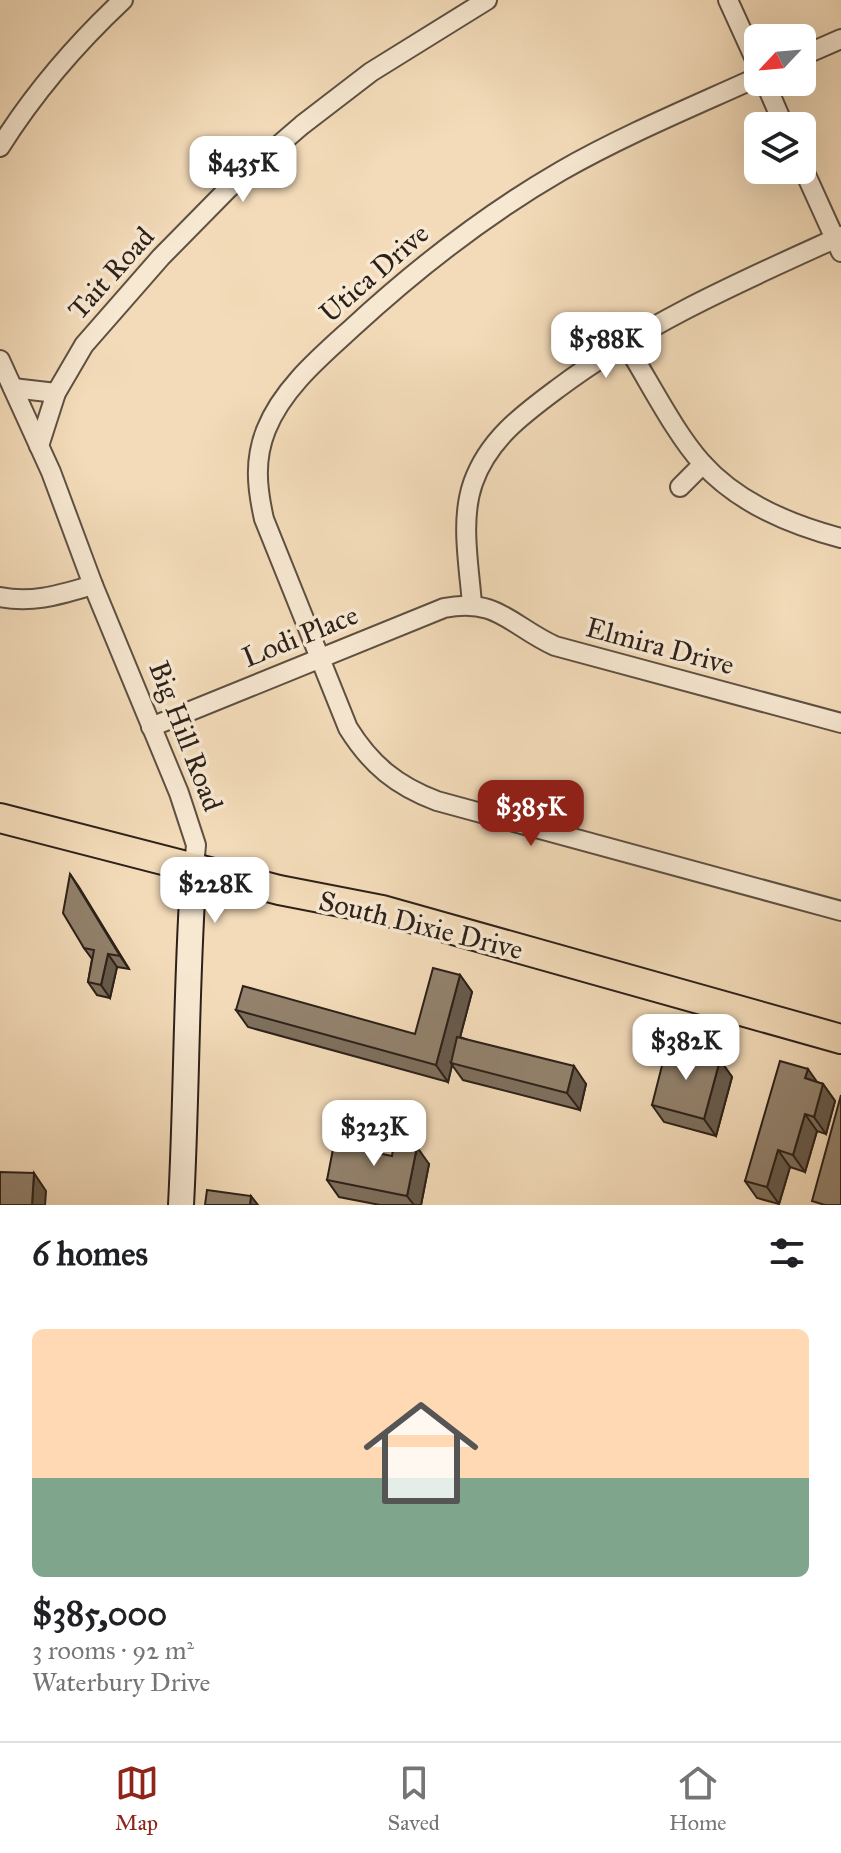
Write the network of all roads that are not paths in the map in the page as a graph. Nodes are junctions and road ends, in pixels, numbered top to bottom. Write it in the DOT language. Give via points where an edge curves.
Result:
graph roads {
  1 [pos="123,0"];
  2 [pos="487,0"];
  3 [pos="728,0"];
  4 [pos="744,35"];
  5 [pos="841,39"];
  6 [pos="816,50"];
  7 [pos="744,83"];
  8 [pos="0,147"];
  9 [pos="811,184"];
  10 [pos="839,242"];
  11 [pos="625,343"];
  12 [pos="0,360"];
  13 [pos="13,388"];
  14 [pos="56,393"];
  15 [pos="39,446"];
  16 [pos="703,464"];
  17 [pos="680,487"];
  18 [pos="841,538"];
  19 [pos="93,585"];
  20 [pos="0,597"];
  21 [pos="472,604"];
  22 [pos="320,658"];
  23 [pos="841,723"];
  24 [pos="151,727"];
  25 [pos="0,818"];
  26 [pos="194,867"];
  27 [pos="841,911"];
  28 [pos="841,1039"];
  29 [pos="181,1205"];
  1 -- 8 [label="street" via="61,64"];
  2 -- 14 [label="street, Tait Road" via="371,72 228,189 84,345"];
  3 -- 4 [label="street"];
  5 -- 6 [label="street"];
  7 -- 22 [label="street, Utica Drive" via="624,137 500,210 396,287 289,391 259,454 258,495"];
  9 -- 10 [label="street"];
  10 -- 11 [label="street" via="715,292"];
  11 -- 16 [label="street"];
  11 -- 21 [label="street" via="533,407 502,434 481,463 467,521"];
  12 -- 13 [label="street, Big Hill Road"];
  13 -- 14 [label="street"];
  13 -- 15 [label="street, Big Hill Road"];
  14 -- 15 [label="street, Tait Road"];
  15 -- 19 [label="street, Big Hill Road"];
  16 -- 17 [label="street"];
  16 -- 18 [label="street" via="769,512"];
  19 -- 20 [label="street" via="31,600"];
  19 -- 24 [label="street, Big Hill Road"];
  21 -- 22 [label="street, Lodi Place" via="444,608"];
  21 -- 23 [label="street, Elmira Drive" via="499,612 565,649"];
  22 -- 24 [label="street, Lodi Place"];
  22 -- 27 [label="street, Utica Drive" via="348,728 361,749 398,784"];
  24 -- 26 [label="street, Big Hill Road" via="196,845"];
  25 -- 26 [label="main road, South Dixie Drive"];
  26 -- 28 [label="main road, South Dixie Drive" via="382,910"];
  26 -- 29 [label="street, Big Hill Road"];
}
